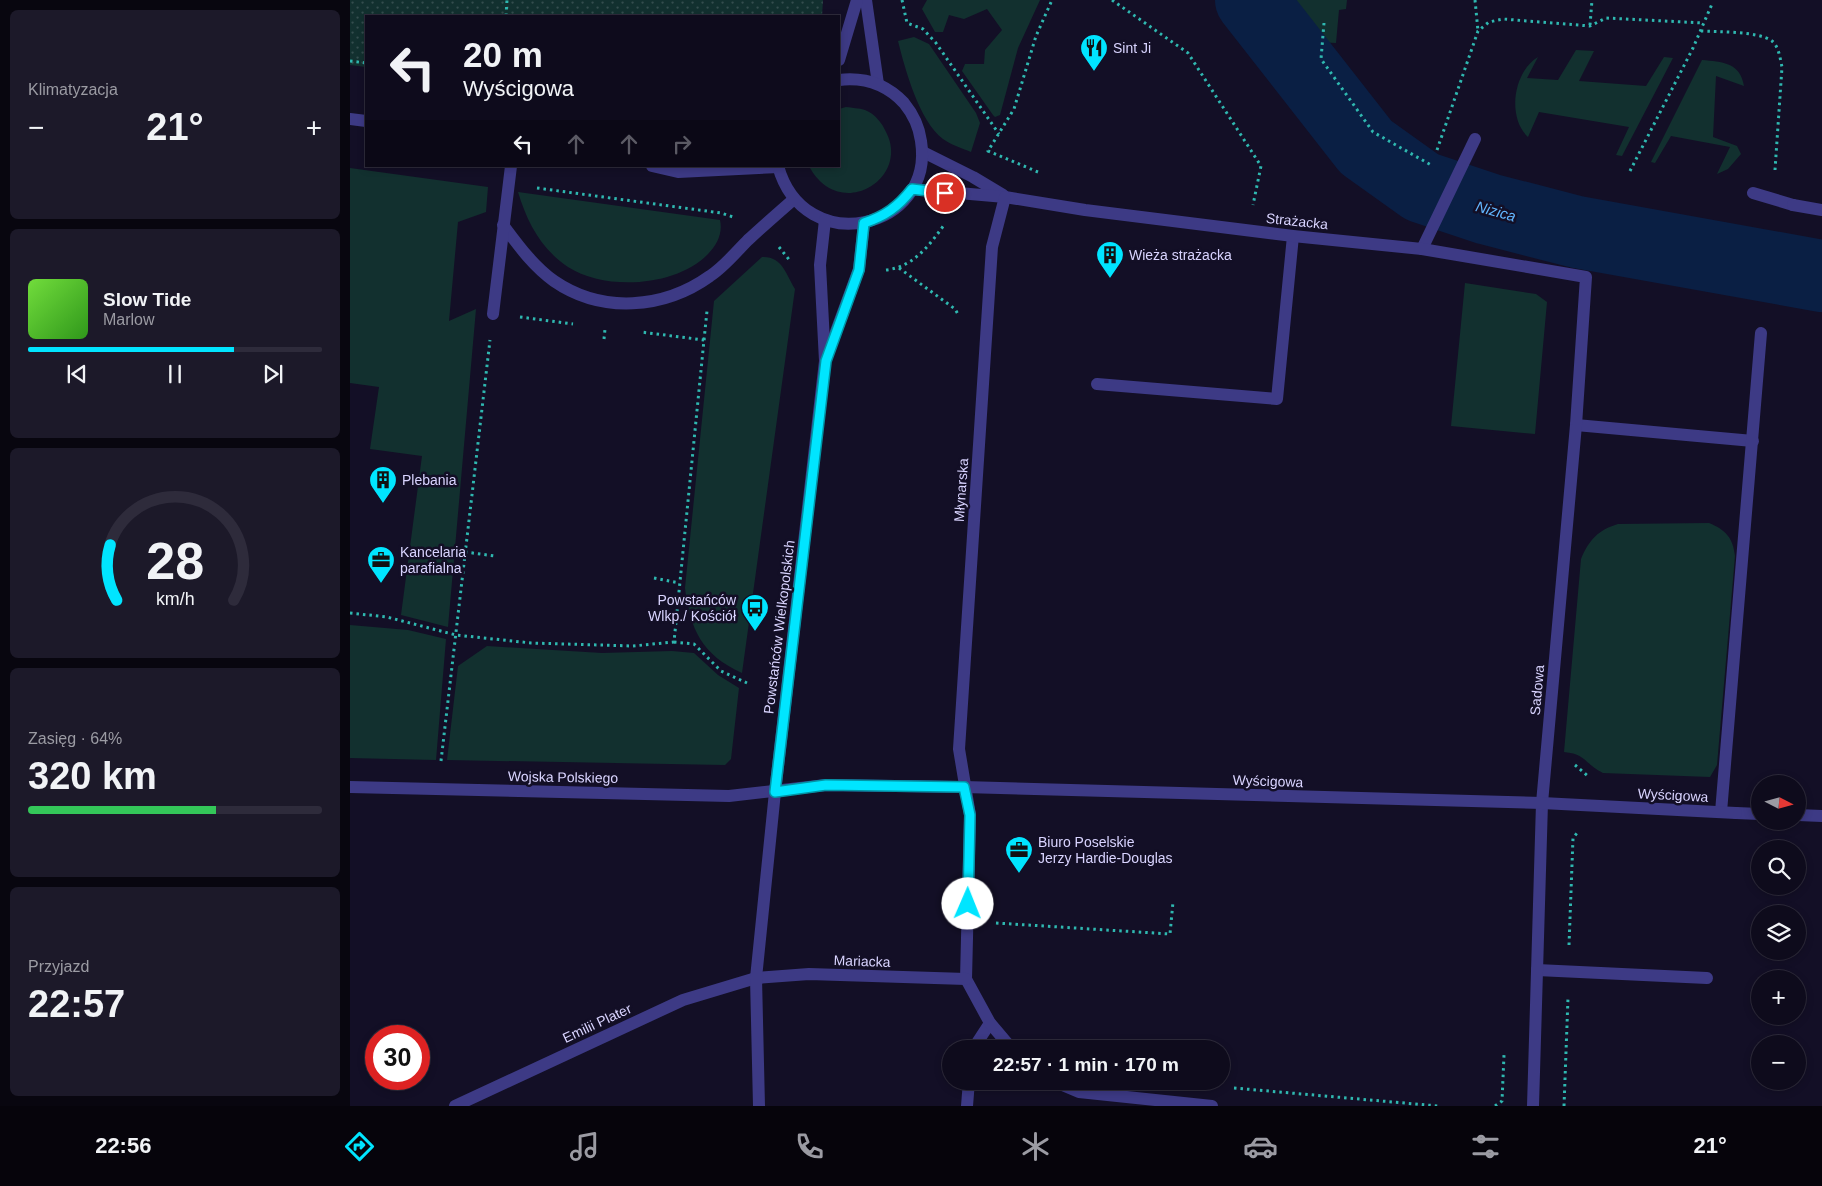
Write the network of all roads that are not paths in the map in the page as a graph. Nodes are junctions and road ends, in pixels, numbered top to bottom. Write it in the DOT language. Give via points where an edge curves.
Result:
graph roads {
  1 [pos="858,0"];
  2 [pos="866,0"];
  3 [pos="840,57"];
  4 [pos="840,80"];
  5 [pos="878,84"];
  6 [pos="350,119"];
  7 [pos="365,121"];
  8 [pos="1475,139"];
  9 [pos="923,152"];
  10 [pos="510,167"];
  11 [pos="656,167"];
  12 [pos="778,167"];
  13 [pos="912,189"];
  14 [pos="1753,193"];
  15 [pos="1005,197"];
  16 [pos="794,199"];
  17 [pos="1822,210"];
  18 [pos="825,220"];
  19 [pos="864,223"];
  20 [pos="503,225"];
  21 [pos="1293,236"];
  22 [pos="1422,249"];
  23 [pos="1586,276"];
  24 [pos="493,314"];
  25 [pos="1761,333"];
  26 [pos="826,361"];
  27 [pos="1097,384"];
  28 [pos="1576,425"];
  29 [pos="1753,441"];
  30 [pos="350,787"];
  31 [pos="964,787"];
  32 [pos="775,792"];
  33 [pos="1542,803"];
  34 [pos="1721,812"];
  35 [pos="1751,814"];
  36 [pos="1806,815"];
  37 [pos="1822,816"];
  38 [pos="1537,970"];
  39 [pos="756,978"];
  40 [pos="1707,978"];
  41 [pos="966,979"];
  42 [pos="990,1023"];
  43 [pos="979,1040"];
  44 [pos="1004,1040"];
  45 [pos="968,1090"];
  46 [pos="1074,1090"];
  47 [pos="455,1106"];
  48 [pos="760,1106"];
  49 [pos="967,1106"];
  50 [pos="1212,1106"];
  51 [pos="1533,1106"];
  1 -- 3 [label="street"];
  2 -- 5 [label="street"];
  4 -- 5 [label="street" via="855,78"];
  5 -- 9 [label="street" via="896,95 911,111 920,131"];
  6 -- 7 [label="street"];
  8 -- 22 [label="street"];
  9 -- 13 [label="street" via="920,171"];
  9 -- 15 [label="street, Strażacka"];
  10 -- 20 [label="street"];
  11 -- 12 [label="street" via="678,172"];
  12 -- 16 [label="street"];
  13 -- 15 [label="street, Strażacka"];
  13 -- 19 [label="street" via="900,205"];
  14 -- 17 [label="street"];
  15 -- 21 [label="street, Strażacka"];
  15 -- 31 [label="street, Młynarska" via="992,247 959,749"];
  16 -- 18 [label="street" via="808,212"];
  16 -- 20 [label="street" via="706,279 681,294 635,304 583,296 554,281 532,262"];
  18 -- 19 [label="street" via="844,225"];
  18 -- 26 [label="street, Powstańców Wielkopolskich" via="820,265"];
  19 -- 26 [label="street, Powstańców Wielkopolskich" via="859,270"];
  20 -- 24 [label="street"];
  21 -- 22 [label="street, Strażacka"];
  21 -- 27 [label="street" via="1277,399"];
  22 -- 23 [label="street, Strażacka"];
  23 -- 28 [label="street, Sadowa"];
  25 -- 29 [label="street"];
  26 -- 32 [label="street, Powstańców Wielkopolskich"];
  28 -- 29 [label="street"];
  28 -- 33 [label="street, Sadowa"];
  29 -- 34 [label="street"];
  30 -- 32 [label="street, Wojska Polskiego" via="729,796"];
  31 -- 32 [label="street, Wyścigowa" via="826,785"];
  31 -- 33 [label="street, Wyścigowa"];
  31 -- 41 [label="street" via="970,815"];
  32 -- 39 [label="street, Powstańców Wielkopolskich"];
  33 -- 34 [label="street, Wyścigowa"];
  33 -- 38 [label="street, Sadowa"];
  34 -- 35 [label="street, Wyścigowa"];
  36 -- 37 [label="street"];
  38 -- 40 [label="street"];
  38 -- 51 [label="street, Sadowa"];
  39 -- 41 [label="street, Mariacka" via="809,974"];
  39 -- 47 [label="street, Emilii Plater" via="683,1000"];
  39 -- 48 [label="street, Powstańców Wielkopolskich"];
  41 -- 42 [label="street"];
  42 -- 43 [label="street"];
  42 -- 44 [label="street"];
  45 -- 49 [label="street"];
  46 -- 50 [label="street"];
}
